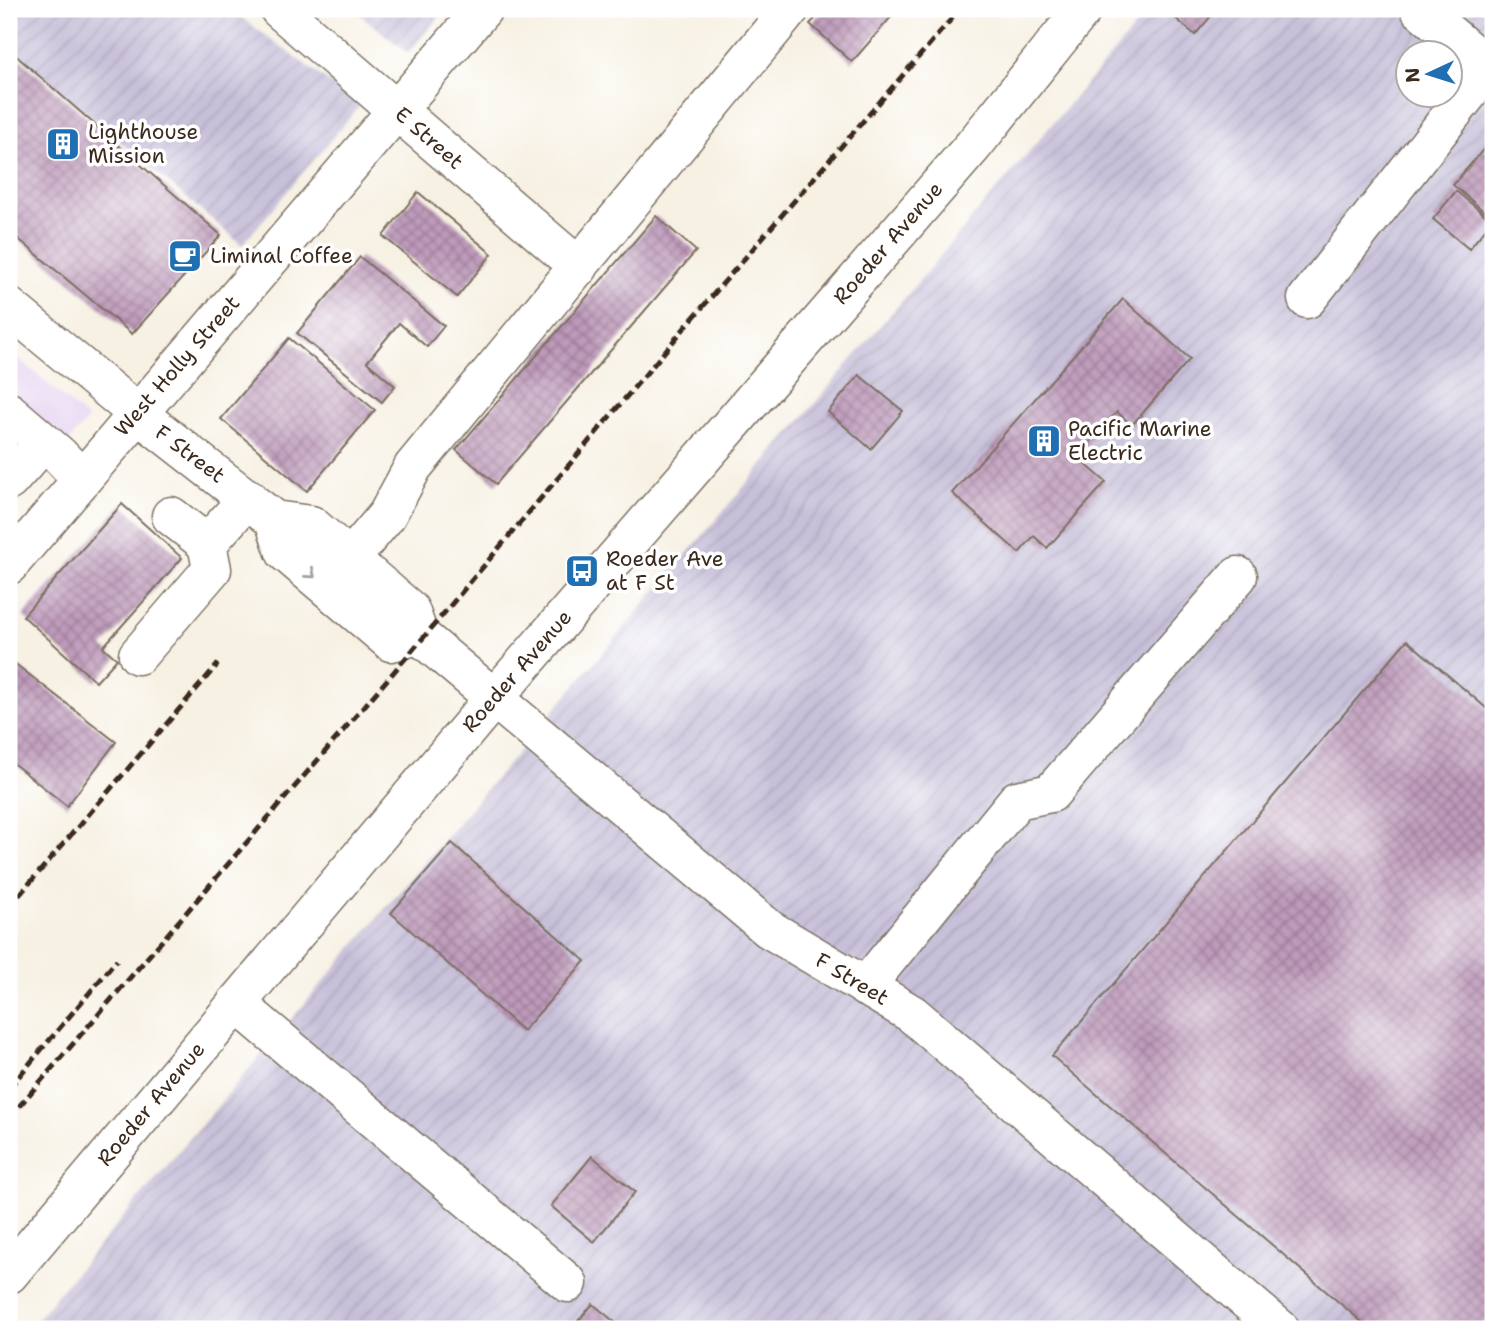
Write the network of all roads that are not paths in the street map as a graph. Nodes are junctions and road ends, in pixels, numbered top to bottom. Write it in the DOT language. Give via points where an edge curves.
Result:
graph roads {
  1 [pos="279,9"];
  2 [pos="483,9"];
  3 [pos="790,9"];
  4 [pos="1083,9"];
  5 [pos="1420,9"];
  6 [pos="1492,67"];
  7 [pos="397,110"];
  8 [pos="579,267"];
  9 [pos="1307,299"];
  10 [pos="14,324"];
  11 [pos="137,413"];
  12 [pos="11,419"];
  13 [pos="44,442"];
  14 [pos="82,479"];
  15 [pos="9,481"];
  16 [pos="261,509"];
  17 [pos="171,516"];
  18 [pos="207,544"];
  19 [pos="350,559"];
  20 [pos="10,562"];
  21 [pos="1238,576"];
  22 [pos="419,635"];
  23 [pos="138,655"];
  24 [pos="494,698"];
  25 [pos="866,987"];
  26 [pos="236,1003"];
  27 [pos="9,1274"];
  28 [pos="568,1283"];
  29 [pos="1280,1329"];
  1 -- 7 [label="street, E Street"];
  2 -- 7 [label="street, West Holly Street"];
  3 -- 8 [label="street"];
  4 -- 24 [label="street, Roeder Avenue" via="973,146"];
  5 -- 6 [label="street"];
  6 -- 9 [label="street"];
  7 -- 8 [label="street, E Street"];
  7 -- 11 [label="street, West Holly Street"];
  8 -- 19 [label="street" via="413,467 387,515"];
  10 -- 11 [label="street, F Street"];
  11 -- 14 [label="street, West Holly Street"];
  11 -- 16 [label="street, F Street"];
  12 -- 13 [label="street"];
  13 -- 14 [label="street"];
  13 -- 15 [label="street"];
  14 -- 20 [label="street, West Holly Street"];
  16 -- 18 [label="street"];
  16 -- 19 [label="street, F Street" via="311,526"];
  16 -- 22 [label="street, one-way" via="285,552 391,642"];
  17 -- 18 [label="street"];
  18 -- 23 [label="street" via="212,569"];
  19 -- 22 [label="street, F Street" via="410,610"];
  21 -- 25 [label="street" via="1051,793 1017,800"];
  22 -- 24 [label="street, F Street"];
  24 -- 25 [label="street, F Street" via="769,929"];
  24 -- 26 [label="street, Roeder Avenue"];
  25 -- 29 [label="street, F Street" via="912,1014"];
  26 -- 27 [label="street, Roeder Avenue"];
  26 -- 28 [label="street"];
}
